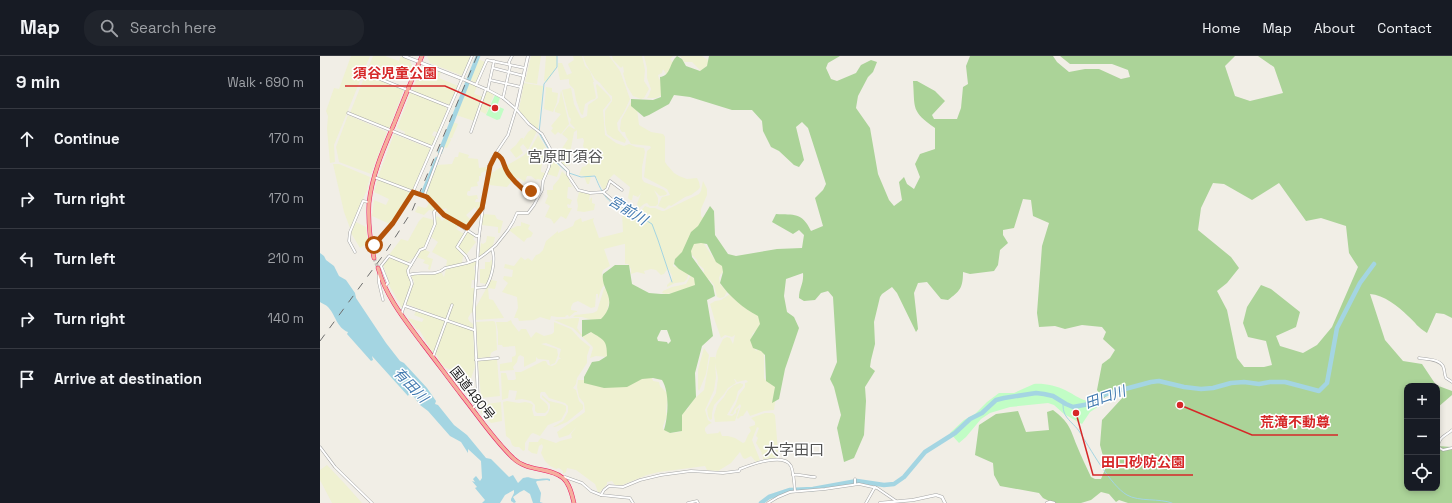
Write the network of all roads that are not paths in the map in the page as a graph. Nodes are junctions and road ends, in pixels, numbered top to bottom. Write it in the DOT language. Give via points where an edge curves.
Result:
graph roads {
  1 [pos="404,56"];
  2 [pos="422,56"];
  3 [pos="472,56"];
  4 [pos="512,56"];
  5 [pos="528,56"];
  6 [pos="494,61"];
  7 [pos="419,62"];
  8 [pos="510,64"];
  9 [pos="493,68"];
  10 [pos="526,68"];
  11 [pos="509,72"];
  12 [pos="365,73"];
  13 [pos="524,76"];
  14 [pos="461,79"];
  15 [pos="490,80"];
  16 [pos="506,84"];
  17 [pos="476,85"];
  18 [pos="521,87"];
  19 [pos="487,89"];
  20 [pos="408,90"];
  21 [pos="503,98"];
  22 [pos="450,107"];
  23 [pos="516,108"];
  24 [pos="348,113"];
  25 [pos="391,131"];
  26 [pos="471,132"];
  27 [pos="433,148"];
  28 [pos="442,148"];
  29 [pos="551,150"];
  30 [pos="496,154"];
  31 [pos="374,177"];
  32 [pos="622,190"];
  33 [pos="413,192"];
  34 [pos="541,192"];
  35 [pos="603,192"];
  36 [pos="424,196"];
  37 [pos="370,202"];
  38 [pos="482,208"];
  39 [pos="437,209"];
  40 [pos="633,211"];
  41 [pos="467,229"];
  42 [pos="479,236"];
  43 [pos="372,246"];
  44 [pos="492,249"];
  45 [pos="354,252"];
  46 [pos="374,258"];
  47 [pos="478,259"];
  48 [pos="469,262"];
  49 [pos="411,265"];
  50 [pos="378,268"];
  51 [pos="379,274"];
  52 [pos="409,275"];
  53 [pos="385,286"];
  54 [pos="476,288"];
  55 [pos="383,300"];
  56 [pos="452,305"];
  57 [pos="405,306"];
  58 [pos="401,315"];
  59 [pos="446,320"];
  60 [pos="474,330"];
  61 [pos="433,357"];
  62 [pos="498,358"];
  63 [pos="1419,358"];
  64 [pos="476,360"];
  65 [pos="1452,382"];
  66 [pos="472,409"];
  67 [pos="1452,430"];
  68 [pos="320,447"];
  69 [pos="1452,448"];
  70 [pos="793,475"];
  71 [pos="814,477"];
  72 [pos="563,478"];
  73 [pos="855,479"];
  74 [pos="855,484"];
  75 [pos="875,487"];
  76 [pos="795,492"];
  77 [pos="600,496"];
  78 [pos="896,501"];
  79 [pos="372,503"];
  80 [pos="574,503"];
  81 [pos="633,503"];
  82 [pos="688,503"];
  83 [pos="698,503"];
  84 [pos="768,503"];
  85 [pos="866,503"];
  86 [pos="880,503"];
  87 [pos="945,503"];
  88 [pos="1047,503"];
  89 [pos="1054,503"];
  1 -- 7 [label="street"];
  2 -- 7 [label="highway"];
  3 -- 14 [label="street"];
  4 -- 8 [label="street"];
  5 -- 10 [label="street"];
  6 -- 8 [label="street"];
  6 -- 9 [label="street"];
  6 -- 17 [label="street" via="486,60"];
  7 -- 14 [label="street"];
  7 -- 20 [label="highway"];
  8 -- 10 [label="street"];
  8 -- 11 [label="street"];
  9 -- 11 [label="street"];
  9 -- 15 [label="street"];
  10 -- 13 [label="street"];
  11 -- 13 [label="street"];
  11 -- 16 [label="street"];
  12 -- 20 [label="street"];
  13 -- 18 [label="street"];
  14 -- 17 [label="street"];
  14 -- 22 [label="street"];
  15 -- 16 [label="street"];
  15 -- 19 [label="street"];
  16 -- 18 [label="street"];
  16 -- 21 [label="street"];
  17 -- 19 [label="street"];
  18 -- 23 [label="street"];
  19 -- 21 [label="street"];
  19 -- 26 [label="street"];
  20 -- 22 [label="street"];
  20 -- 25 [label="highway"];
  21 -- 23 [label="street"];
  22 -- 27 [label="street"];
  23 -- 29 [label="street" via="529,124 542,134"];
  23 -- 30 [label="street" via="508,135"];
  24 -- 25 [label="street"];
  25 -- 27 [label="street"];
  25 -- 31 [label="highway"];
  27 -- 33 [label="street"];
  28 -- 36 [label="street"];
  29 -- 34 [label="street"];
  29 -- 35 [label="street" via="568,171 578,190 590,193"];
  30 -- 34 [label="street" via="501,157 509,175 524,190"];
  30 -- 38 [label="street" via="490,166"];
  31 -- 33 [label="street"];
  31 -- 37 [label="highway"];
  32 -- 35 [label="street" via="610,181"];
  33 -- 36 [label="street"];
  33 -- 43 [label="street" via="393,223"];
  34 -- 44 [label="street" via="528,213 517,213"];
  35 -- 40 [label="street" via="616,203"];
  36 -- 39 [label="street"];
  37 -- 43 [label="highway"];
  37 -- 45 [label="street" via="363,201 350,232 349,241"];
  38 -- 41 [label="street"];
  38 -- 42 [label="street"];
  39 -- 41 [label="street"];
  39 -- 49 [label="street" via="434,212 434,226 425,248 420,250"];
  41 -- 42 [label="street"];
  41 -- 48 [label="street" via="458,247"];
  42 -- 47 [label="street"];
  43 -- 46 [label="highway"];
  44 -- 47 [label="street"];
  44 -- 54 [label="street" via="494,256 490,279 486,287"];
  47 -- 48 [label="street"];
  47 -- 54 [label="street"];
  48 -- 52 [label="street" via="434,274"];
  49 -- 52 [label="street"];
  49 -- 53 [label="street" via="389,256 381,266 388,282"];
  50 -- 51 [label="highway, 国道480号"];
  51 -- 53 [label="highway, 国道480号"];
  51 -- 55 [label="street"];
  52 -- 57 [label="street" via="412,284"];
  53 -- 58 [label="highway, 国道480号"];
  54 -- 60 [label="street"];
  56 -- 59 [label="street"];
  57 -- 58 [label="street"];
  57 -- 59 [label="street"];
  58 -- 61 [label="highway, 国道480号"];
  59 -- 60 [label="street"];
  59 -- 61 [label="street"];
  60 -- 64 [label="street"];
  61 -- 66 [label="highway, 国道480号"];
  62 -- 64 [label="street"];
  63 -- 65 [label="street" via="1442,364 1446,378"];
  64 -- 66 [label="street" via="478,399"];
  66 -- 72 [label="highway, 国道480号" via="516,461"];
  67 -- 69 [label="street" via="1442,436 1438,444 1438,448 1443,450"];
  68 -- 79 [label="street" via="335,467"];
  70 -- 71 [label="street"];
  70 -- 76 [label="street"];
  70 -- 77 [label="street" via="787,462 763,461 739,471 691,471 647,478 623,486 609,486"];
  72 -- 77 [label="street" via="582,484"];
  72 -- 80 [label="highway"];
  73 -- 74 [label="street"];
  74 -- 75 [label="street"];
  74 -- 76 [label="street"];
  75 -- 78 [label="street"];
  75 -- 85 [label="street"];
  76 -- 84 [label="street"];
  77 -- 81 [label="street" via="630,498"];
  78 -- 86 [label="street"];
  78 -- 87 [label="street" via="936,495 942,497"];
  82 -- 83 [label="street"];
  88 -- 89 [label="street"];
}
